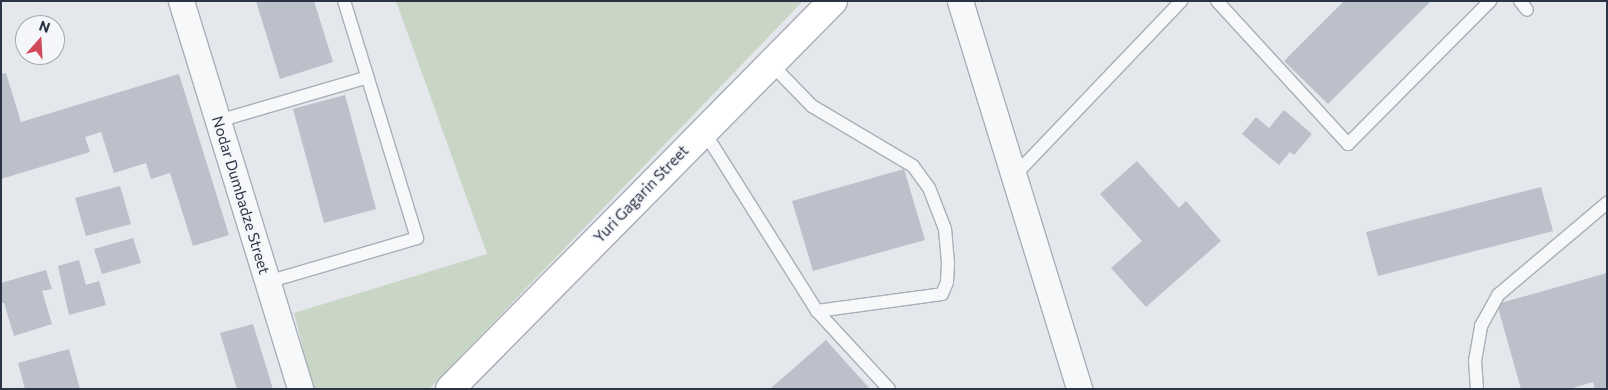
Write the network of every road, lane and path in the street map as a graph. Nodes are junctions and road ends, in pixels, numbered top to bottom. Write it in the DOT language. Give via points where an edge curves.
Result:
graph roads {
  1 [pos="182,1"];
  2 [pos="344,1"];
  3 [pos="833,1"];
  4 [pos="960,1"];
  5 [pos="1181,1"];
  6 [pos="1217,1"];
  7 [pos="1490,1"];
  8 [pos="771,64"];
  9 [pos="368,77"];
  10 [pos="218,121"];
  11 [pos="704,130"];
  12 [pos="1013,177"];
  13 [pos="1607,203"];
  14 [pos="268,282"];
  15 [pos="817,311"];
  16 [pos="300,389"];
  17 [pos="450,389"];
  18 [pos="889,389"];
  19 [pos="1079,389"];
  20 [pos="1477,389"];
  1 -- 10 [label="street, Nodar Dumbadze Street"];
  2 -- 9 [label="lane"];
  3 -- 8 [label="street, Yuri Gagarin Street"];
  4 -- 12 [label="street"];
  5 -- 12 [label="lane"];
  6 -- 7 [label="lane" via="1348,144"];
  8 -- 11 [label="street, Yuri Gagarin Street"];
  8 -- 15 [label="lane" via="812,106 913,166 929,188 945,230 948,263 947,282 942,294"];
  9 -- 10 [label="lane"];
  9 -- 14 [label="lane" via="417,238"];
  10 -- 14 [label="street, Nodar Dumbadze Street"];
  11 -- 15 [label="lane"];
  11 -- 17 [label="street, Yuri Gagarin Street"];
  12 -- 19 [label="street"];
  13 -- 20 [label="lane" via="1498,295 1481,326 1476,361"];
  14 -- 16 [label="street, Nodar Dumbadze Street"];
  15 -- 18 [label="lane"];
}
